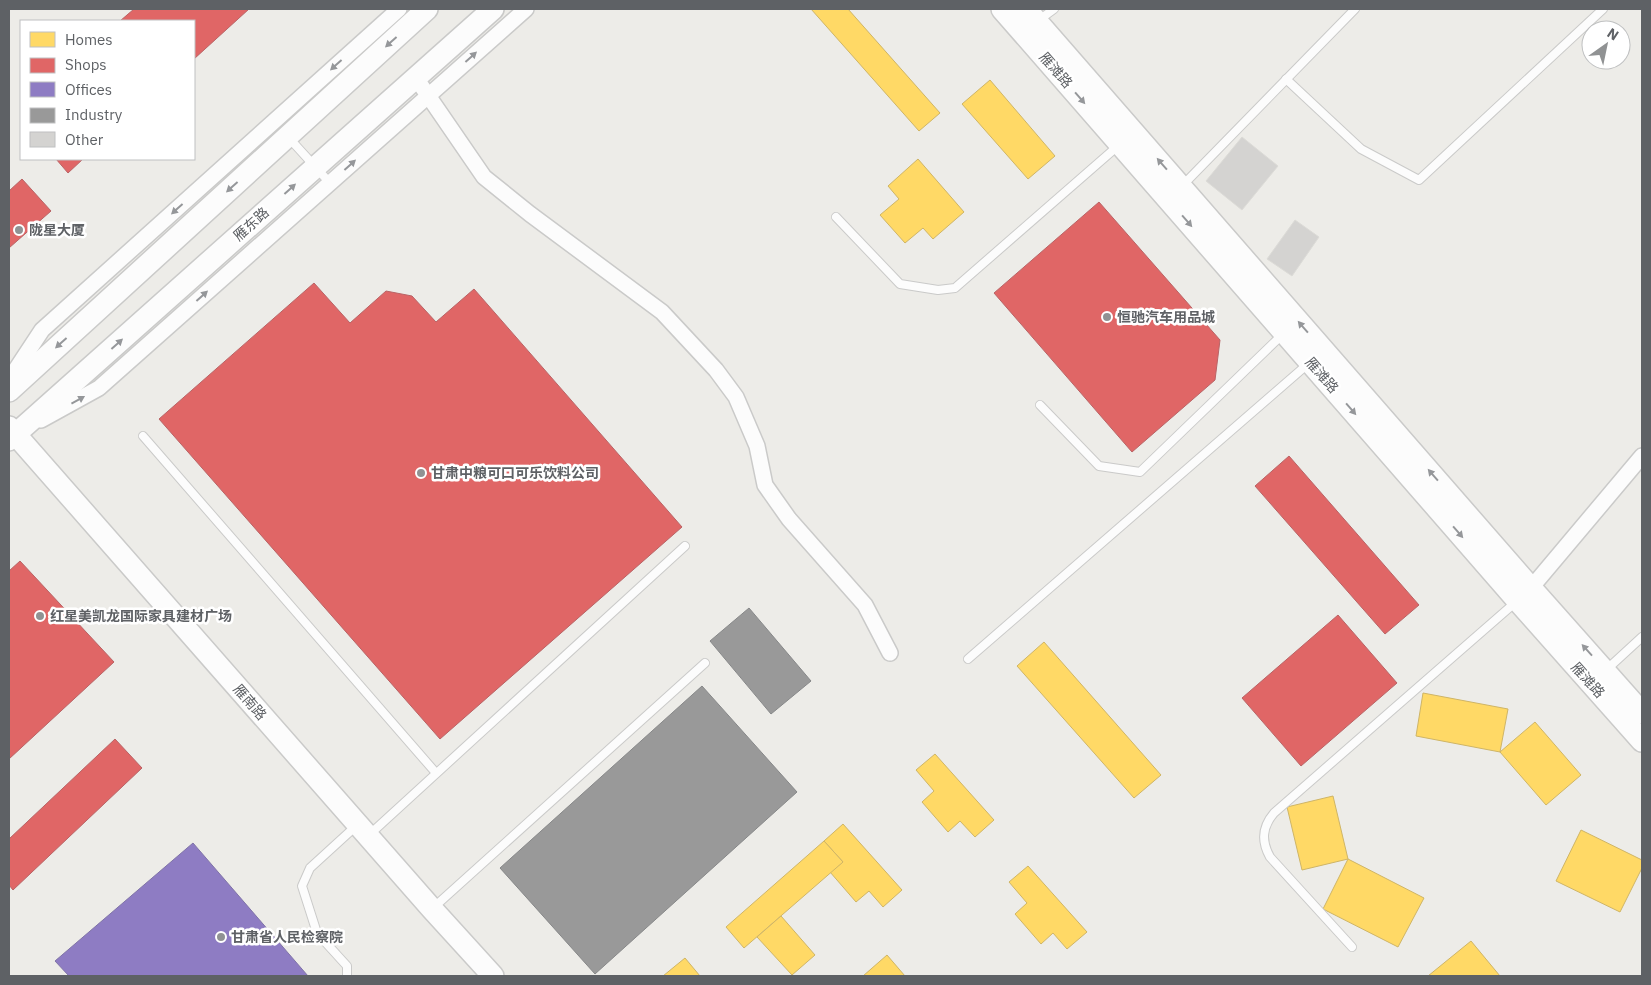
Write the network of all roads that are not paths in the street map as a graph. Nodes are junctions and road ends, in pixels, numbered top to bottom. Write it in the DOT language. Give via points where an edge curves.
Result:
graph roads {
  1 [pos="399,9"];
  2 [pos="427,9"];
  3 [pos="493,9"];
  4 [pos="526,9"];
  5 [pos="1002,9"];
  6 [pos="1355,9"];
  7 [pos="1602,9"];
  8 [pos="1039,13"];
  9 [pos="416,78"];
  10 [pos="1286,79"];
  11 [pos="428,96"];
  12 [pos="287,136"];
  13 [pos="1120,144"];
  14 [pos="316,166"];
  15 [pos="330,182"];
  16 [pos="1181,187"];
  17 [pos="836,217"];
  18 [pos="1285,333"];
  19 [pos="1317,356"];
  20 [pos="9,380"];
  21 [pos="9,391"];
  22 [pos="1040,405"];
  23 [pos="10,436"];
  24 [pos="143,436"];
  25 [pos="1642,456"];
  26 [pos="685,546"];
  27 [pos="1524,594"];
  28 [pos="1642,638"];
  29 [pos="890,653"];
  30 [pos="968,659"];
  31 [pos="705,663"];
  32 [pos="1605,671"];
  33 [pos="1642,712"];
  34 [pos="1642,741"];
  35 [pos="436,774"];
  36 [pos="363,830"];
  37 [pos="432,909"];
  38 [pos="1352,947"];
  39 [pos="347,976"];
  40 [pos="494,976"];
  1 -- 20 [label="street, one-way" via="42,330"];
  2 -- 12 [label="main road, one-way"];
  3 -- 9 [label="main road, 雁东路"];
  11 -- 4 [label="street, one-way"];
  5 -- 13 [label="main road, 雁滩路, one-way"];
  6 -- 10 [label="lane"];
  7 -- 10 [label="lane" via="1419,180 1362,149"];
  16 -- 8 [label="main road, 雁滩路, one-way"];
  9 -- 11 [label="street"];
  9 -- 14 [label="main road, 雁东路"];
  10 -- 16 [label="lane"];
  15 -- 11 [label="street, one-way"];
  11 -- 29 [label="street" via="484,177 662,312 716,370 736,397 757,446 765,485 789,519 865,606"];
  12 -- 14 [label="lane"];
  12 -- 21 [label="main road, one-way"];
  13 -- 17 [label="lane" via="955,288 938,290 900,284"];
  13 -- 18 [label="main road, 雁滩路, one-way"];
  14 -- 15 [label="lane"];
  23 -- 14 [label="main road, 雁东路, one-way"];
  23 -- 15 [label="street, one-way" via="99,388"];
  19 -- 16 [label="main road, 雁滩路, one-way"];
  18 -- 19 [label="main road, 雁滩路"];
  18 -- 22 [label="lane" via="1140,472 1099,466"];
  19 -- 27 [label="main road, 雁滩路"];
  19 -- 30 [label="lane"];
  23 -- 36 [label="main road, 雁南路"];
  24 -- 35 [label="lane"];
  25 -- 27 [label="street"];
  26 -- 35 [label="lane"];
  32 -- 27 [label="main road, 雁滩路, one-way"];
  27 -- 34 [label="main road, 雁滩路"];
  27 -- 38 [label="lane" via="1274,813 1266,825 1264,842 1270,857"];
  28 -- 32 [label="lane"];
  31 -- 37 [label="lane"];
  32 -- 33 [label="main road, 雁滩路"];
  35 -- 36 [label="lane"];
  36 -- 37 [label="main road, 雁南路"];
  36 -- 39 [label="lane" via="310,868 302,886 317,933 347,966"];
  37 -- 40 [label="main road, 雁南路"];
}
